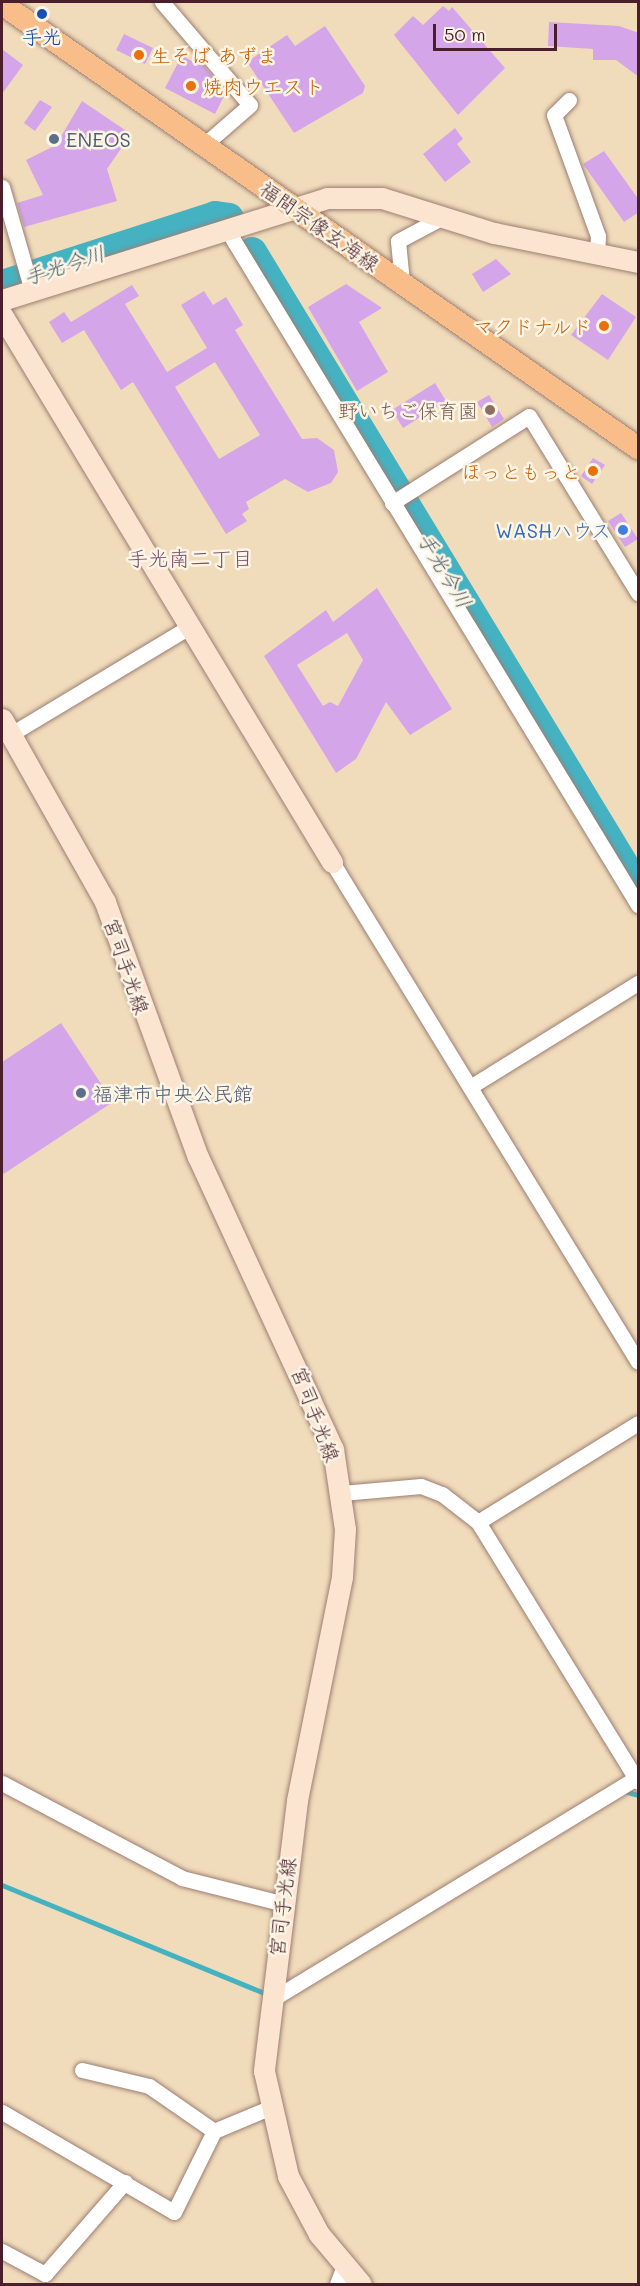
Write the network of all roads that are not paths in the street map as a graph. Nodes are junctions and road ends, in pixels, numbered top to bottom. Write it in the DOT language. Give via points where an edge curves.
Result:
graph roads {
  1 [pos="162,2"];
  2 [pos="2,4"];
  3 [pos="569,100"];
  4 [pos="204,145"];
  5 [pos="2,187"];
  6 [pos="296,209"];
  7 [pos="441,218"];
  8 [pos="229,233"];
  9 [pos="597,255"];
  10 [pos="639,262"];
  11 [pos="402,282"];
  12 [pos="32,291"];
  13 [pos="2,300"];
  14 [pos="2,315"];
  15 [pos="639,448"];
  16 [pos="397,498"];
  17 [pos="639,593"];
  18 [pos="190,626"];
  19 [pos="6,726"];
  20 [pos="332,862"];
  21 [pos="639,905"];
  22 [pos="639,983"];
  23 [pos="470,1087"];
  24 [pos="639,1362"];
  25 [pos="639,1423"];
  26 [pos="342,1493"];
  27 [pos="478,1522"];
  28 [pos="637,1780"];
  29 [pos="2,1783"];
  30 [pos="281,1903"];
  31 [pos="271,2000"];
  32 [pos="82,2070"];
  33 [pos="269,2108"];
  34 [pos="2,2112"];
  35 [pos="214,2131"];
  36 [pos="125,2182"];
  37 [pos="2,2251"];
  38 [pos="340,2276"];
  39 [pos="44,2279"];
  40 [pos="361,2284"];
  1 -- 4 [label="street" via="250,105"];
  2 -- 4 [label="main road, 福間宗像玄海線"];
  3 -- 9 [label="street" via="554,115 598,236"];
  4 -- 6 [label="main road, 福間宗像玄海線"];
  5 -- 12 [label="street"];
  6 -- 7 [label="main road" via="327,198 355,196 382,198"];
  6 -- 8 [label="main road"];
  6 -- 11 [label="main road, 福間宗像玄海線"];
  7 -- 9 [label="main road"];
  7 -- 11 [label="street" via="398,241"];
  8 -- 12 [label="main road"];
  8 -- 16 [label="street"];
  9 -- 10 [label="main road"];
  11 -- 15 [label="main road, 福間宗像玄海線"];
  12 -- 13 [label="main road"];
  14 -- 18 [label="main road"];
  16 -- 17 [label="street" via="529,416"];
  16 -- 21 [label="street"];
  18 -- 19 [label="street"];
  18 -- 20 [label="main road"];
  19 -- 26 [label="main road, 宮司手光線" via="105,902 173,1095 321,1416"];
  20 -- 23 [label="street"];
  22 -- 23 [label="street"];
  23 -- 24 [label="street"];
  25 -- 27 [label="street"];
  26 -- 27 [label="street" via="421,1486 442,1494"];
  26 -- 30 [label="main road, 宮司手光線" via="342,1577 315,1697"];
  27 -- 28 [label="street"];
  28 -- 31 [label="street"];
  29 -- 30 [label="street" via="182,1878"];
  30 -- 31 [label="main road, 宮司手光線"];
  31 -- 33 [label="main road, 宮司手光線" via="264,2071"];
  32 -- 35 [label="street" via="149,2086"];
  33 -- 35 [label="street"];
  33 -- 38 [label="main road, 宮司手光線" via="288,2176"];
  34 -- 36 [label="street"];
  35 -- 36 [label="street" via="174,2212"];
  36 -- 39 [label="street"];
  37 -- 39 [label="street"];
  38 -- 40 [label="main road, 宮司手光線"];
}
